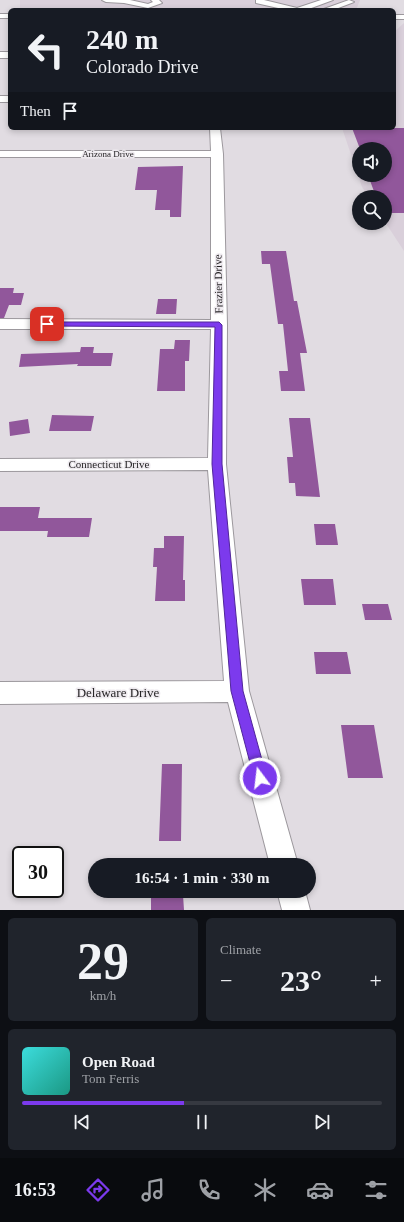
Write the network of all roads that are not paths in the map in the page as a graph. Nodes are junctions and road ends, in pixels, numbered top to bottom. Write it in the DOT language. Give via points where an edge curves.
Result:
graph roads {
  1 [pos="106,0"];
  2 [pos="155,0"];
  3 [pos="329,0"];
  4 [pos="263,1"];
  5 [pos="294,2"];
  6 [pos="350,4"];
  7 [pos="282,6"];
  8 [pos="290,8"];
  9 [pos="303,8"];
  10 [pos="333,8"];
  11 [pos="215,130"];
  12 [pos="0,154"];
  13 [pos="216,154"];
  14 [pos="0,324"];
  15 [pos="219,325"];
  16 [pos="217,464"];
  17 [pos="0,465"];
  18 [pos="237,691"];
  19 [pos="0,693"];
  20 [pos="282,858"];
  21 [pos="293,898"];
  22 [pos="296,910"];
  1 -- 2 [label="street" via="148,6 158,3"];
  3 -- 9 [label="street"];
  4 -- 7 [label="street"];
  5 -- 7 [label="street"];
  6 -- 10 [label="street"];
  7 -- 8 [label="street"];
  11 -- 13 [label="street, Frazier Drive"];
  12 -- 13 [label="street, Arizona Drive"];
  13 -- 15 [label="street, Frazier Drive"];
  14 -- 15 [label="street"];
  15 -- 16 [label="street, Frazier Drive"];
  16 -- 17 [label="street, Connecticut Drive"];
  16 -- 18 [label="street, Frazier Drive"];
  18 -- 19 [label="street, Delaware Drive"];
  18 -- 20 [label="street, Frazier Drive"];
  21 -- 22 [label="street"];
}
